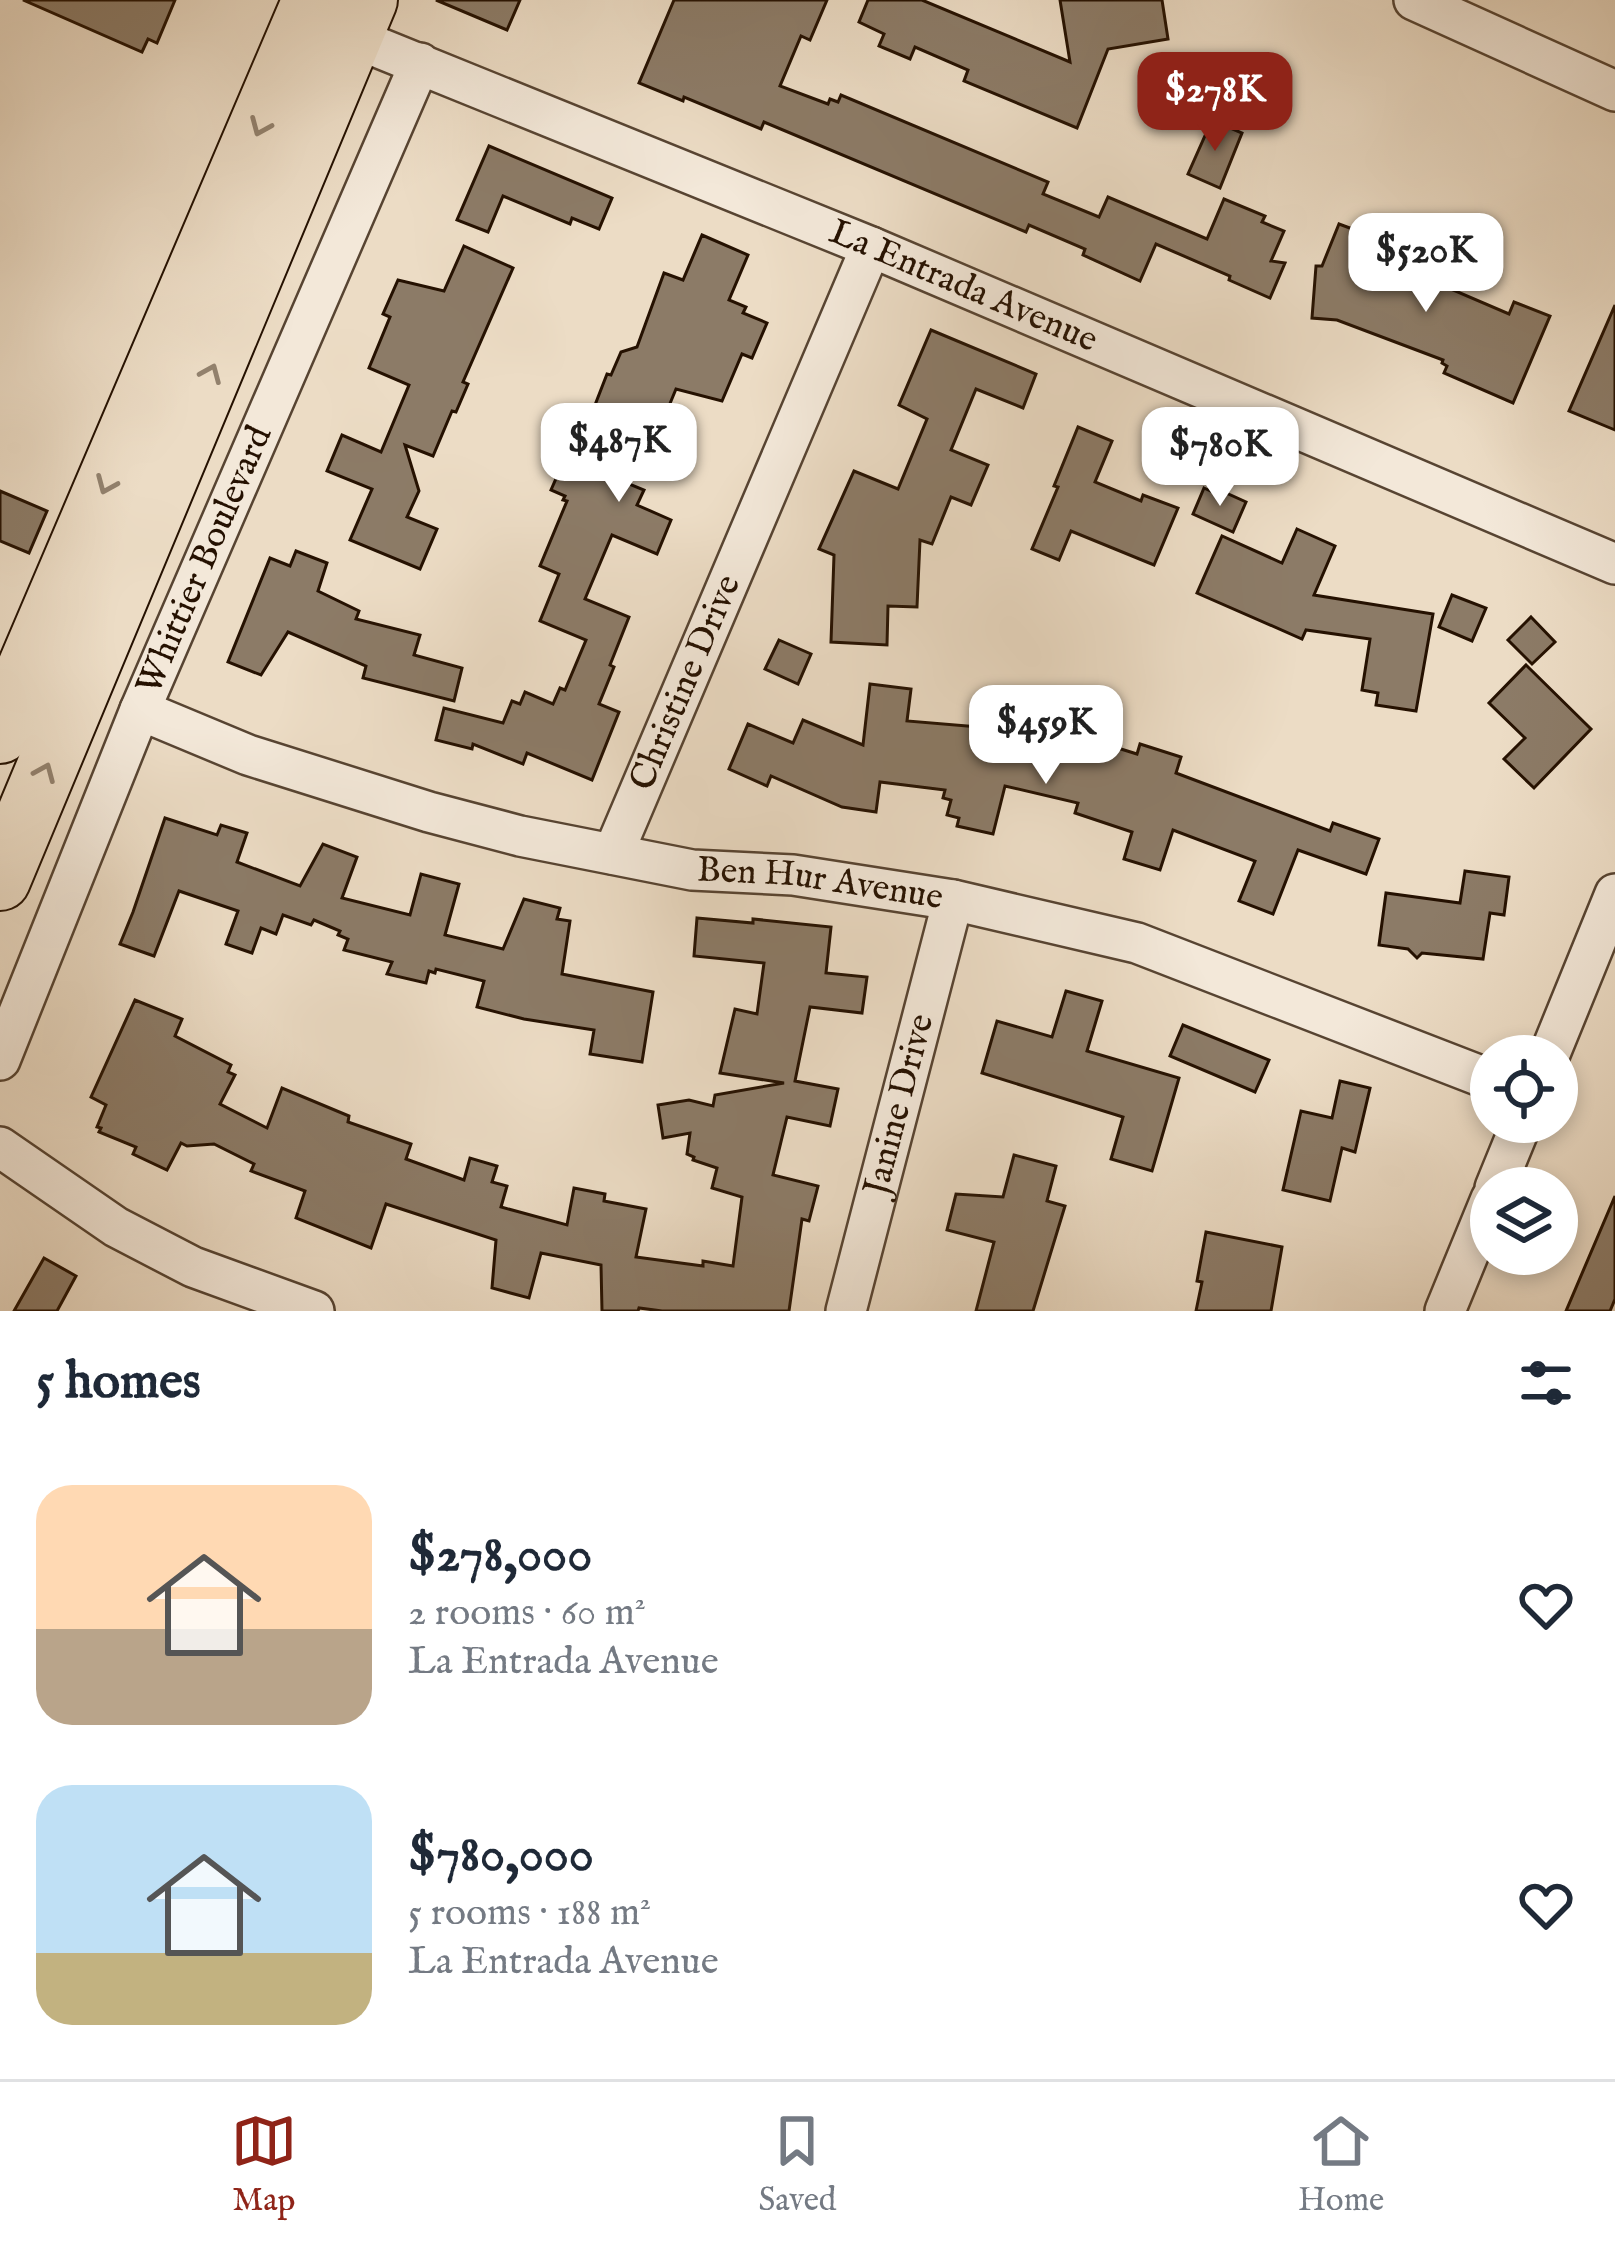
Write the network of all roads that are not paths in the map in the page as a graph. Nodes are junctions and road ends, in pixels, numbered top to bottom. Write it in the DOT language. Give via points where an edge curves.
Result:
graph roads {
  1 [pos="1414,0"];
  2 [pos="334,14"];
  3 [pos="420,63"];
  4 [pos="1615,91"];
  5 [pos="872,247"];
  6 [pos="1615,564"];
  7 [pos="140,710"];
  8 [pos="0,733"];
  9 [pos="613,854"];
  10 [pos="0,880"];
  11 [pos="1615,894"];
  12 [pos="952,900"];
  13 [pos="1558,1035"];
  14 [pos="0,1060"];
  15 [pos="1470,1072"];
  16 [pos="0,1147"];
  17 [pos="1470,1250"];
  18 [pos="314,1311"];
  19 [pos="846,1311"];
  20 [pos="1445,1311"];
  1 -- 4 [label="street"];
  2 -- 3 [label="street, La Entrada Avenue"];
  2 -- 8 [label="main road, one-way"];
  10 -- 2 [label="main road, Whittier Boulevard, one-way"];
  3 -- 5 [label="street, La Entrada Avenue"];
  3 -- 7 [label="street, Whittier Boulevard"];
  5 -- 6 [label="street, La Entrada Avenue"];
  5 -- 9 [label="street, Christine Drive"];
  7 -- 9 [label="street, Ben Hur Avenue" via="248,755 430,812"];
  7 -- 14 [label="street, Whittier Boulevard"];
  9 -- 12 [label="street, Ben Hur Avenue"];
  11 -- 13 [label="street"];
  12 -- 15 [label="street, Ben Hur Avenue" via="1137,943"];
  12 -- 19 [label="street, Janine Drive"];
  16 -- 18 [label="street" via="116,1227 194,1268"];
  17 -- 20 [label="street"];
}
